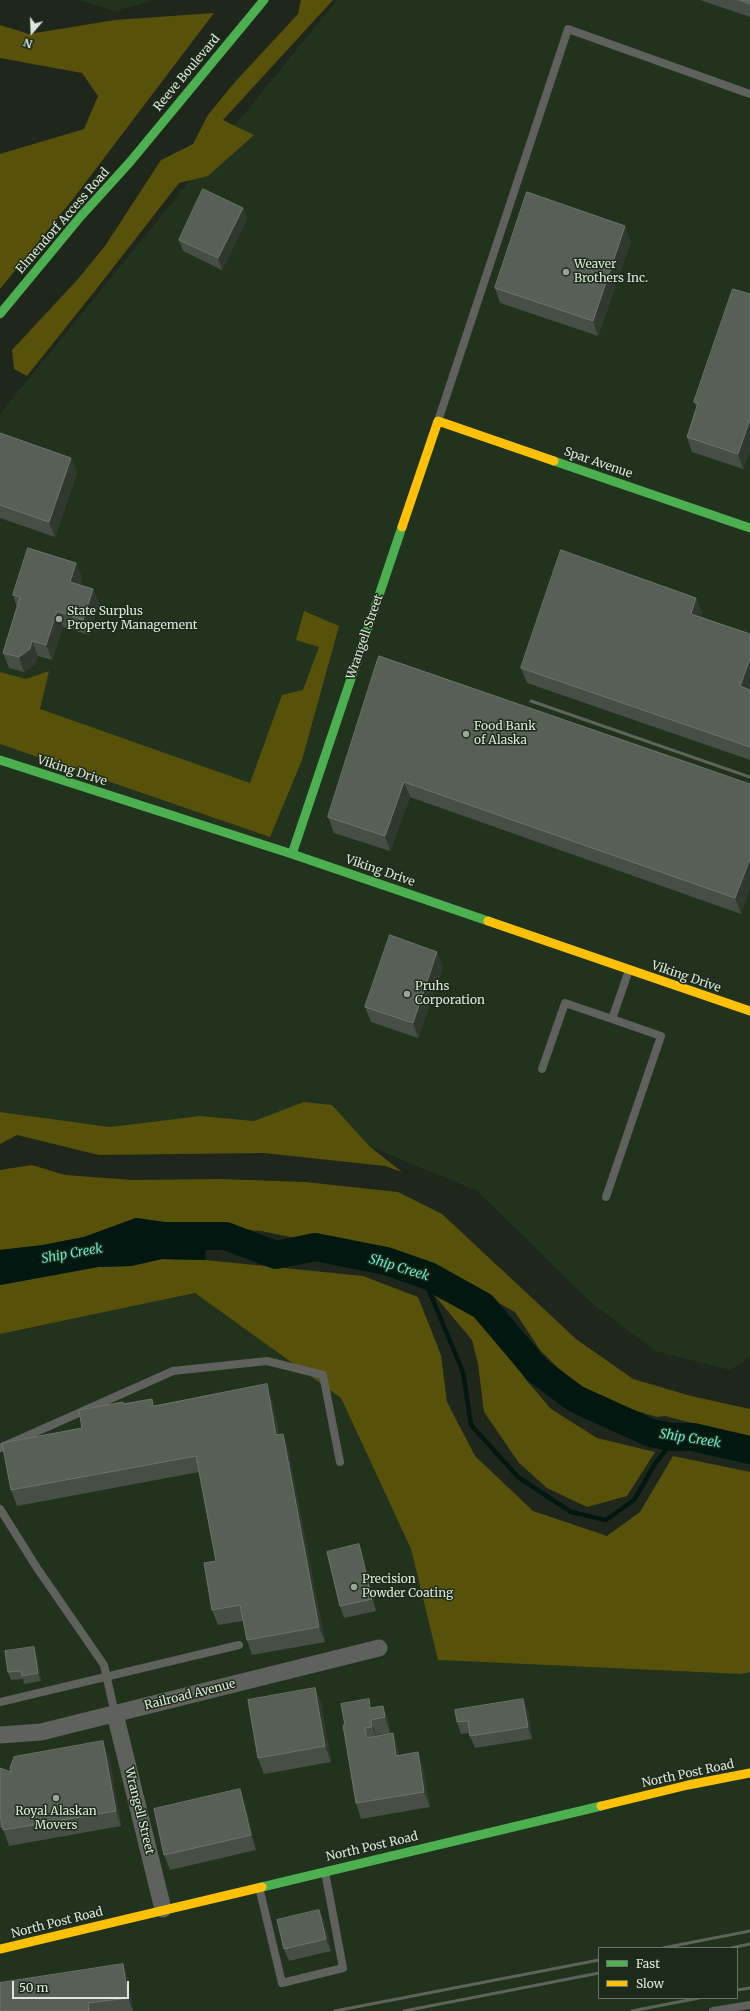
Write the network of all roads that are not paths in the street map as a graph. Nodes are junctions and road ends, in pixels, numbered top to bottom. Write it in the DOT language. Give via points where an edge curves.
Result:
graph roads {
  1 [pos="264,0"];
  2 [pos="750,94"];
  3 [pos="130,162"];
  4 [pos="0,314"];
  5 [pos="438,420"];
  6 [pos="750,528"];
  7 [pos="0,760"];
  8 [pos="292,854"];
  9 [pos="630,970"];
  10 [pos="750,1011"];
  11 [pos="612,1019"];
  12 [pos="542,1069"];
  13 [pos="606,1197"];
  14 [pos="0,1448"];
  15 [pos="340,1462"];
  16 [pos="0,1509"];
  17 [pos="239,1646"];
  18 [pos="379,1648"];
  19 [pos="107,1677"];
  20 [pos="0,1702"];
  21 [pos="116,1714"];
  22 [pos="0,1735"];
  23 [pos="750,1773"];
  24 [pos="324,1871"];
  25 [pos="259,1886"];
  26 [pos="163,1909"];
  27 [pos="0,1949"];
  28 [pos="750,2005"];
  29 [pos="713,2011"];
  1 -- 3 [label="street, Reeve Boulevard"];
  2 -- 5 [label="lane" via="568,30"];
  3 -- 4 [label="street, Elmendorf Access Road"];
  5 -- 6 [label="street, Spar Avenue"];
  5 -- 8 [label="street, Wrangell Street"];
  7 -- 8 [label="street, Viking Drive"];
  8 -- 9 [label="street, Viking Drive"];
  9 -- 10 [label="street, Viking Drive"];
  9 -- 11 [label="lane"];
  11 -- 12 [label="lane" via="565,1003"];
  11 -- 13 [label="lane" via="661,1036"];
  14 -- 15 [label="lane" via="174,1372 267,1361 323,1375"];
  16 -- 19 [label="lane" via="37,1568 104,1664"];
  17 -- 19 [label="lane"];
  18 -- 21 [label="street, Railroad Avenue"];
  19 -- 20 [label="lane"];
  19 -- 21 [label="lane"];
  21 -- 22 [label="street, Railroad Avenue" via="41,1732"];
  21 -- 26 [label="street, Wrangell Street"];
  23 -- 24 [label="street, North Post Road" via="688,1785"];
  24 -- 25 [label="street, North Post Road"];
  24 -- 25 [label="lane" via="343,1968 282,1983"];
  25 -- 26 [label="street, North Post Road"];
  26 -- 27 [label="street, North Post Road"];
  28 -- 29 [label="lane"];
}
